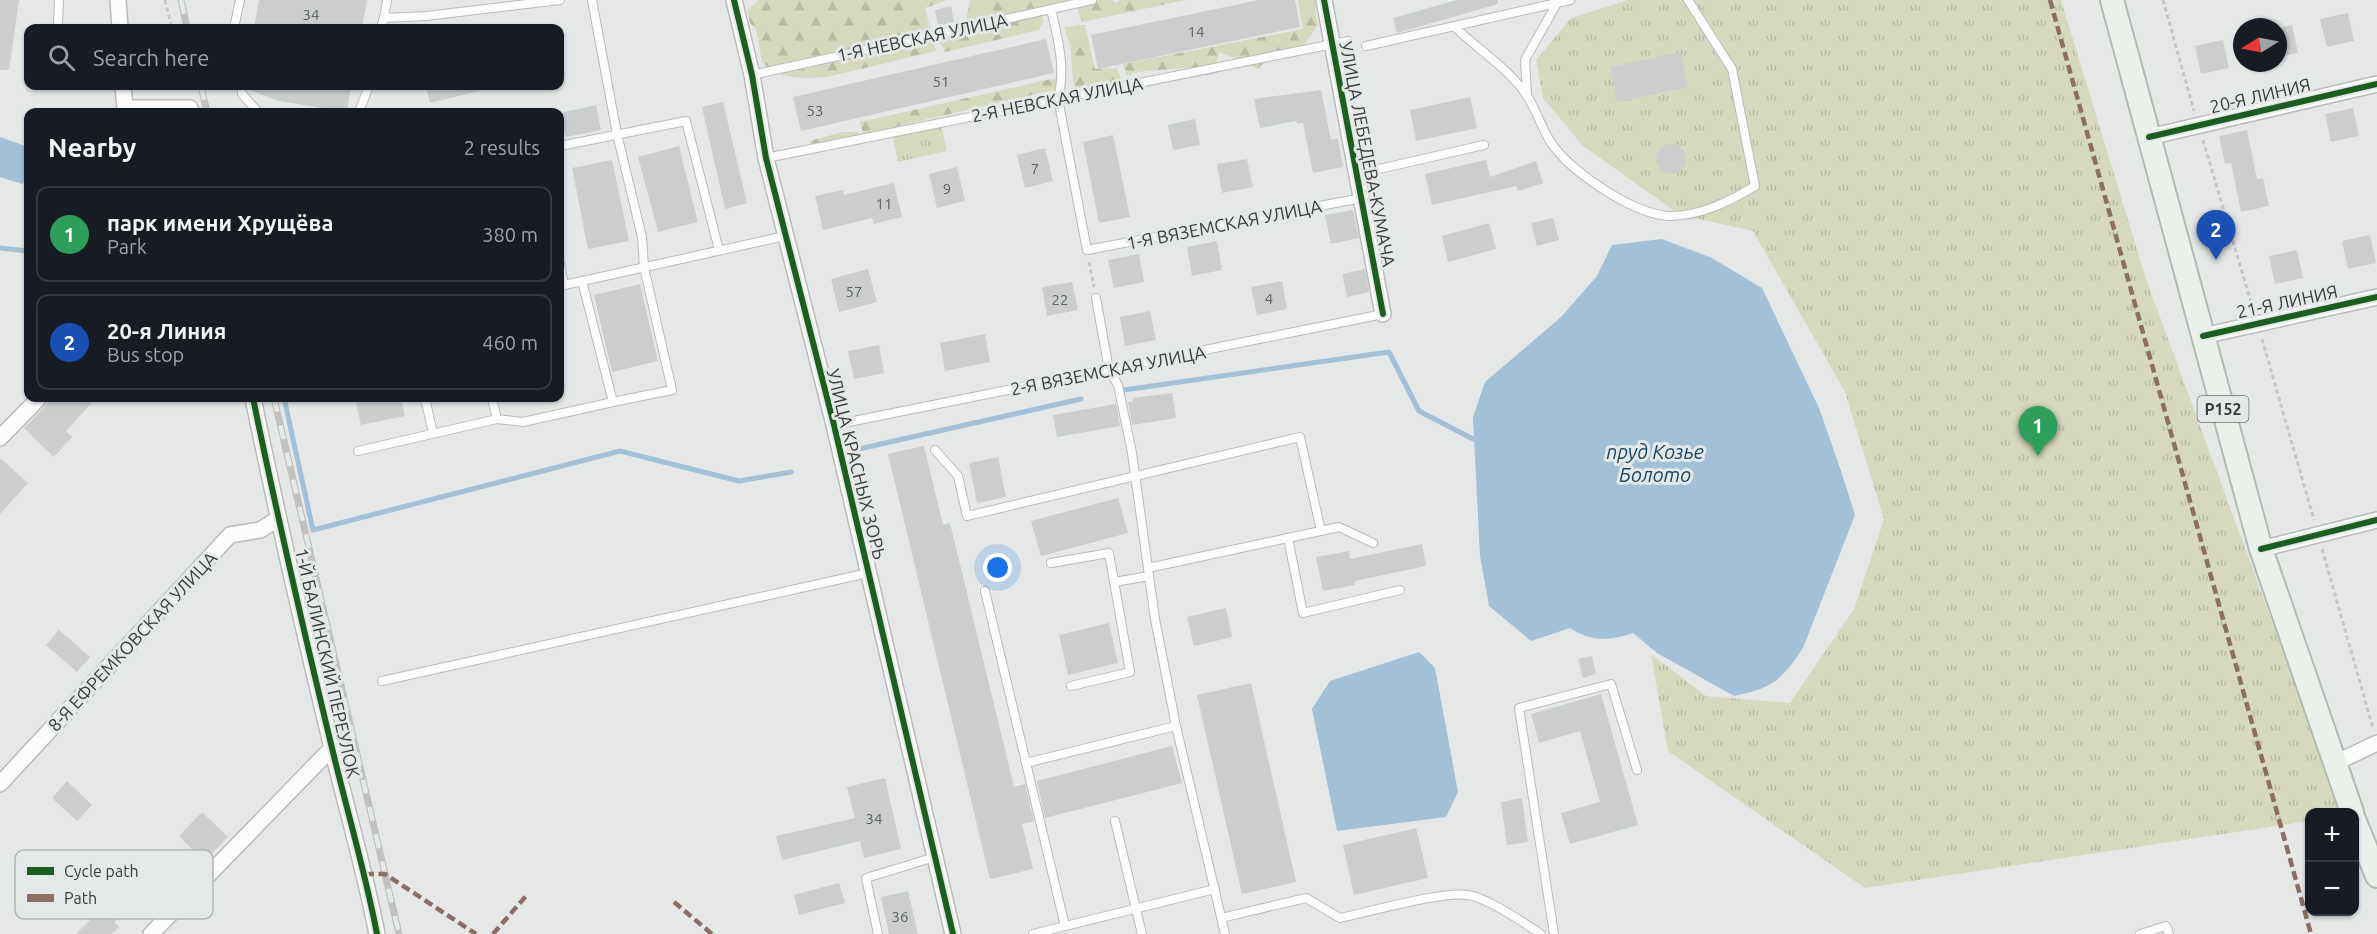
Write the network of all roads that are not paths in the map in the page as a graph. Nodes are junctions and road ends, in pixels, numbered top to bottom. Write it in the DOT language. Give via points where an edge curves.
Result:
graph roads {
  1 [pos="59,0"];
  2 [pos="118,0"];
  3 [pos="240,0"];
  4 [pos="387,0"];
  5 [pos="560,0"];
  6 [pos="592,0"];
  7 [pos="734,0"];
  8 [pos="1092,0"];
  9 [pos="1324,0"];
  10 [pos="1570,0"];
  11 [pos="1688,0"];
  12 [pos="2112,0"];
  13 [pos="1557,3"];
  14 [pos="1051,9"];
  15 [pos="384,18"];
  16 [pos="58,22"];
  17 [pos="120,24"];
  18 [pos="235,24"];
  19 [pos="382,24"];
  20 [pos="1455,27"];
  21 [pos="1340,43"];
  22 [pos="1366,46"];
  23 [pos="752,75"];
  24 [pos="2377,84"];
  25 [pos="123,90"];
  26 [pos="242,90"];
  27 [pos="367,90"];
  28 [pos="1527,95"];
  29 [pos="1058,99"];
  30 [pos="125,108"];
  31 [pos="125,108"];
  32 [pos="190,108"];
  33 [pos="254,108"];
  34 [pos="361,108"];
  35 [pos="617,134"];
  36 [pos="2149,137"];
  37 [pos="564,145"];
  38 [pos="1484,145"];
  39 [pos="766,158"];
  40 [pos="1357,174"];
  41 [pos="1362,198"];
  42 [pos="785,236"];
  43 [pos="719,250"];
  44 [pos="644,267"];
  45 [pos="582,281"];
  46 [pos="564,285"];
  47 [pos="2377,297"];
  48 [pos="1096,298"];
  49 [pos="1383,314"];
  50 [pos="2203,336"];
  51 [pos="1109,370"];
  52 [pos="35,402"];
  53 [pos="254,402"];
  54 [pos="426,402"];
  55 [pos="493,402"];
  56 [pos="613,402"];
  57 [pos="497,419"];
  58 [pos="834,425"];
  59 [pos="433,434"];
  60 [pos="0,438"];
  61 [pos="935,450"];
  62 [pos="358,451"];
  63 [pos="1135,475"];
  64 [pos="278,519"];
  65 [pos="2377,519"];
  66 [pos="1321,531"];
  67 [pos="1288,538"];
  68 [pos="1373,543"];
  69 [pos="2261,549"];
  70 [pos="1051,563"];
  71 [pos="1148,572"];
  72 [pos="868,573"];
  73 [pos="1114,582"];
  74 [pos="1400,590"];
  75 [pos="985,591"];
  76 [pos="382,681"];
  77 [pos="1071,686"];
  78 [pos="1176,726"];
  79 [pos="2375,737"];
  80 [pos="332,752"];
  81 [pos="1026,762"];
  82 [pos="2333,764"];
  83 [pos="1637,770"];
  84 [pos="0,784"];
  85 [pos="2350,808"];
  86 [pos="1115,821"];
  87 [pos="2359,829"];
  88 [pos="935,857"];
  89 [pos="213,870"];
  90 [pos="2377,876"];
  91 [pos="1215,889"];
  92 [pos="1136,909"];
  93 [pos="1221,918"];
  94 [pos="166,919"];
  95 [pos="1065,926"];
  96 [pos="151,934"];
  97 [pos="377,934"];
  98 [pos="878,934"];
  99 [pos="953,934"];
  100 [pos="1033,934"];
  101 [pos="1142,934"];
  102 [pos="1225,934"];
  103 [pos="1541,934"];
  104 [pos="1554,934"];
  105 [pos="2140,934"];
  106 [pos="2169,934"];
  1 -- 16 [label="lane"];
  2 -- 17 [label="street"];
  3 -- 18 [label="lane"];
  4 -- 15 [label="lane"];
  5 -- 15 [label="lane"];
  6 -- 35 [label="lane"];
  7 -- 23 [label="street, УЛИЦА КРАСНЫХ ЗОРЬ"];
  8 -- 14 [label="lane, 1-Я НЕВСКАЯ УЛИЦА"];
  9 -- 21 [label="street, УЛИЦА ЛЕБЕДЕВА-КУМАЧА"];
  10 -- 13 [label="lane"];
  11 -- 28 [label="lane" via="1732,69 1755,186 1721,206 1671,216 1652,212 1599,189 1553,145"];
  12 -- 36 [label="main road, Р152"];
  13 -- 20 [label="lane"];
  13 -- 28 [label="lane" via="1525,60"];
  14 -- 23 [label="lane, 1-Я НЕВСКАЯ УЛИЦА"];
  14 -- 29 [label="lane" via="1063,64"];
  15 -- 19 [label="lane"];
  20 -- 22 [label="lane"];
  20 -- 28 [label="lane"];
  21 -- 29 [label="lane, 2-Я НЕВСКАЯ УЛИЦА"];
  21 -- 40 [label="street, УЛИЦА ЛЕБЕДЕВА-КУМАЧА"];
  23 -- 39 [label="street, УЛИЦА КРАСНЫХ ЗОРЬ"];
  24 -- 36 [label="street, 20-Я ЛИНИЯ"];
  25 -- 31 [label="street"];
  26 -- 33 [label="lane"];
  27 -- 34 [label="lane"];
  29 -- 39 [label="lane, 2-Я НЕВСКАЯ УЛИЦА"];
  29 -- 41 [label="lane, 1-Я ВЯЗЕМСКАЯ УЛИЦА" via="1087,250"];
  30 -- 32 [label="street"];
  35 -- 37 [label="lane"];
  35 -- 43 [label="lane" via="686,120"];
  35 -- 44 [label="lane" via="642,237"];
  36 -- 50 [label="main road, Р152"];
  38 -- 40 [label="lane"];
  39 -- 42 [label="street, УЛИЦА КРАСНЫХ ЗОРЬ"];
  40 -- 41 [label="street, УЛИЦА ЛЕБЕДЕВА-КУМАЧА"];
  41 -- 49 [label="street, УЛИЦА ЛЕБЕДЕВА-КУМАЧА"];
  42 -- 43 [label="lane"];
  42 -- 58 [label="street, УЛИЦА КРАСНЫХ ЗОРЬ"];
  43 -- 44 [label="lane"];
  44 -- 45 [label="lane"];
  44 -- 56 [label="lane" via="672,390"];
  45 -- 46 [label="lane"];
  45 -- 56 [label="lane"];
  47 -- 50 [label="street, 21-Я ЛИНИЯ"];
  48 -- 51 [label="lane"];
  49 -- 51 [label="lane, 2-Я ВЯЗЕМСКАЯ УЛИЦА"];
  50 -- 69 [label="main road, Р152"];
  51 -- 58 [label="lane, 2-Я ВЯЗЕМСКАЯ УЛИЦА"];
  51 -- 63 [label="lane" via="1118,385"];
  52 -- 60 [label="street"];
  53 -- 64 [label="street, 1-Й БАЛИНСКИЙ ПЕРЕУЛОК"];
  54 -- 59 [label="lane"];
  55 -- 57 [label="lane"];
  56 -- 57 [label="lane" via="523,422"];
  57 -- 59 [label="lane"];
  58 -- 72 [label="street, УЛИЦА КРАСНЫХ ЗОРЬ"];
  59 -- 62 [label="lane"];
  61 -- 63 [label="lane" via="958,476 967,516"];
  63 -- 66 [label="lane" via="1300,437"];
  63 -- 71 [label="lane"];
  64 -- 80 [label="street, 1-Й БАЛИНСКИЙ ПЕРЕУЛОК"];
  64 -- 84 [label="street, 8-Я ЕФРЕМКОВСКАЯ УЛИЦА" via="260,530 230,535"];
  65 -- 69 [label="street"];
  66 -- 67 [label="lane"];
  66 -- 68 [label="lane" via="1339,527"];
  67 -- 71 [label="lane"];
  67 -- 74 [label="lane" via="1303,613"];
  69 -- 82 [label="main road, Р152"];
  70 -- 73 [label="lane" via="1108,553"];
  71 -- 73 [label="lane"];
  71 -- 78 [label="lane"];
  72 -- 76 [label="lane"];
  72 -- 88 [label="street, УЛИЦА КРАСНЫХ ЗОРЬ"];
  73 -- 77 [label="lane" via="1130,672"];
  75 -- 81 [label="lane"];
  78 -- 81 [label="lane"];
  78 -- 91 [label="lane"];
  79 -- 82 [label="street"];
  80 -- 89 [label="street"];
  80 -- 97 [label="street, 1-Й БАЛИНСКИЙ ПЕРЕУЛОК"];
  81 -- 95 [label="lane"];
  82 -- 85 [label="main road, Р152"];
  83 -- 104 [label="lane" via="1611,684 1519,708"];
  86 -- 92 [label="lane"];
  87 -- 90 [label="main road"];
  88 -- 98 [label="lane" via="866,878"];
  88 -- 99 [label="street, УЛИЦА КРАСНЫХ ЗОРЬ"];
  91 -- 92 [label="lane"];
  91 -- 93 [label="lane"];
  92 -- 95 [label="lane"];
  92 -- 101 [label="lane"];
  93 -- 102 [label="lane"];
  93 -- 103 [label="lane" via="1306,898 1341,918 1434,898 1468,895 1509,913"];
  94 -- 96 [label="street"];
  95 -- 100 [label="lane"];
  105 -- 106 [label="lane" via="2166,926"];
}
